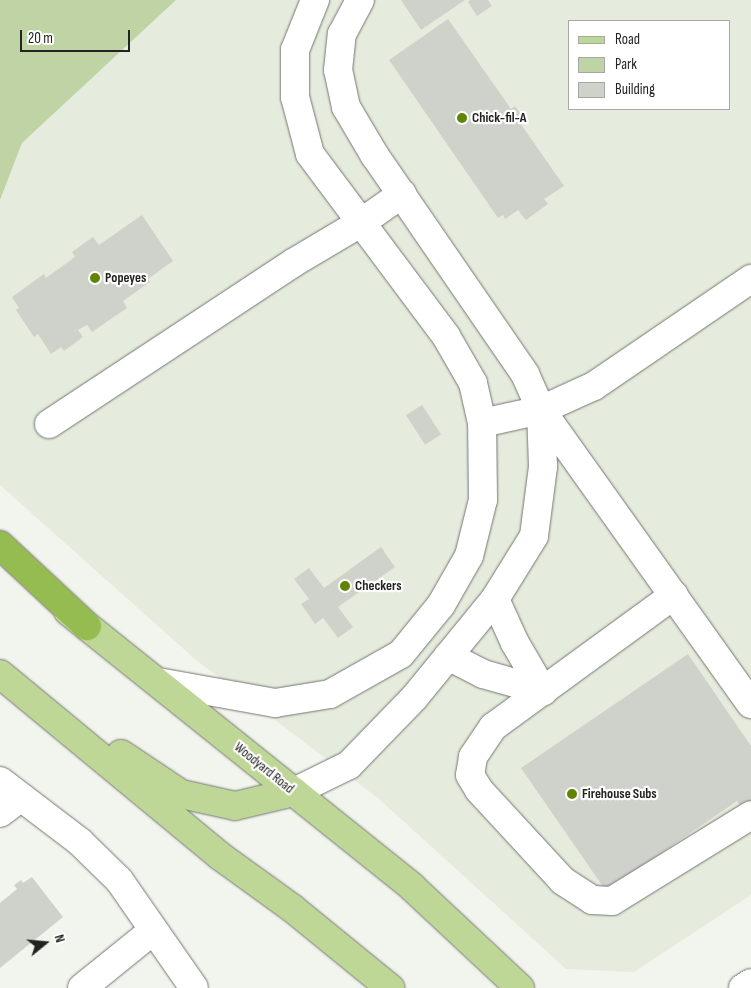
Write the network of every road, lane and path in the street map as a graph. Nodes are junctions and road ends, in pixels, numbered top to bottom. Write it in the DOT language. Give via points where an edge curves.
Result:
graph roads {
  1 [pos="314,0"];
  2 [pos="360,0"];
  3 [pos="402,194"];
  4 [pos="362,222"];
  5 [pos="751,279"];
  6 [pos="541,410"];
  7 [pos="482,423"];
  8 [pos="49,424"];
  9 [pos="0,545"];
  10 [pos="0,556"];
  11 [pos="674,595"];
  12 [pos="495,599"];
  13 [pos="87,626"];
  14 [pos="448,656"];
  15 [pos="0,673"];
  16 [pos="158,682"];
  17 [pos="543,691"];
  18 [pos="751,704"];
  19 [pos="294,792"];
  20 [pos="7,797"];
  21 [pos="751,815"];
  22 [pos="154,930"];
  23 [pos="751,983"];
  24 [pos="82,988"];
  25 [pos="194,988"];
  26 [pos="390,988"];
  27 [pos="520,988"];
  28 [pos="743,988"];
  1 -- 4 [label="street" via="295,50 295,97 310,154"];
  2 -- 3 [label="street" via="342,34 338,70 346,107"];
  3 -- 4 [label="street"];
  3 -- 6 [label="street" via="525,374"];
  4 -- 7 [label="street" via="446,336 473,383"];
  4 -- 8 [label="street" via="293,263"];
  5 -- 6 [label="street" via="594,386"];
  6 -- 7 [label="street"];
  6 -- 11 [label="street"];
  6 -- 12 [label="street" via="543,466 534,536"];
  7 -- 16 [label="street" via="483,500 468,556 441,605 401,654 330,694 275,703"];
  9 -- 13 [label="highway"];
  10 -- 13 [label="main road, Woodyard Road"];
  11 -- 17 [label="street"];
  11 -- 18 [label="street"];
  12 -- 14 [label="street"];
  12 -- 17 [label="street" via="515,643"];
  13 -- 16 [label="main road, Woodyard Road"];
  14 -- 17 [label="street" via="483,674"];
  14 -- 19 [label="street" via="414,698 349,765"];
  15 -- 19 [label="main road" via="182,794 235,806"];
  15 -- 26 [label="main road" via="220,856 292,908"];
  16 -- 19 [label="main road, Woodyard Road"];
  17 -- 21 [label="street" via="493,728 473,756 470,775 478,790 563,881 592,900 612,902"];
  19 -- 27 [label="main road, Woodyard Road" via="412,887"];
  20 -- 22 [label="street" via="80,842 119,880"];
  22 -- 24 [label="street"];
  22 -- 25 [label="street"];
  23 -- 28 [label="street"];
}
